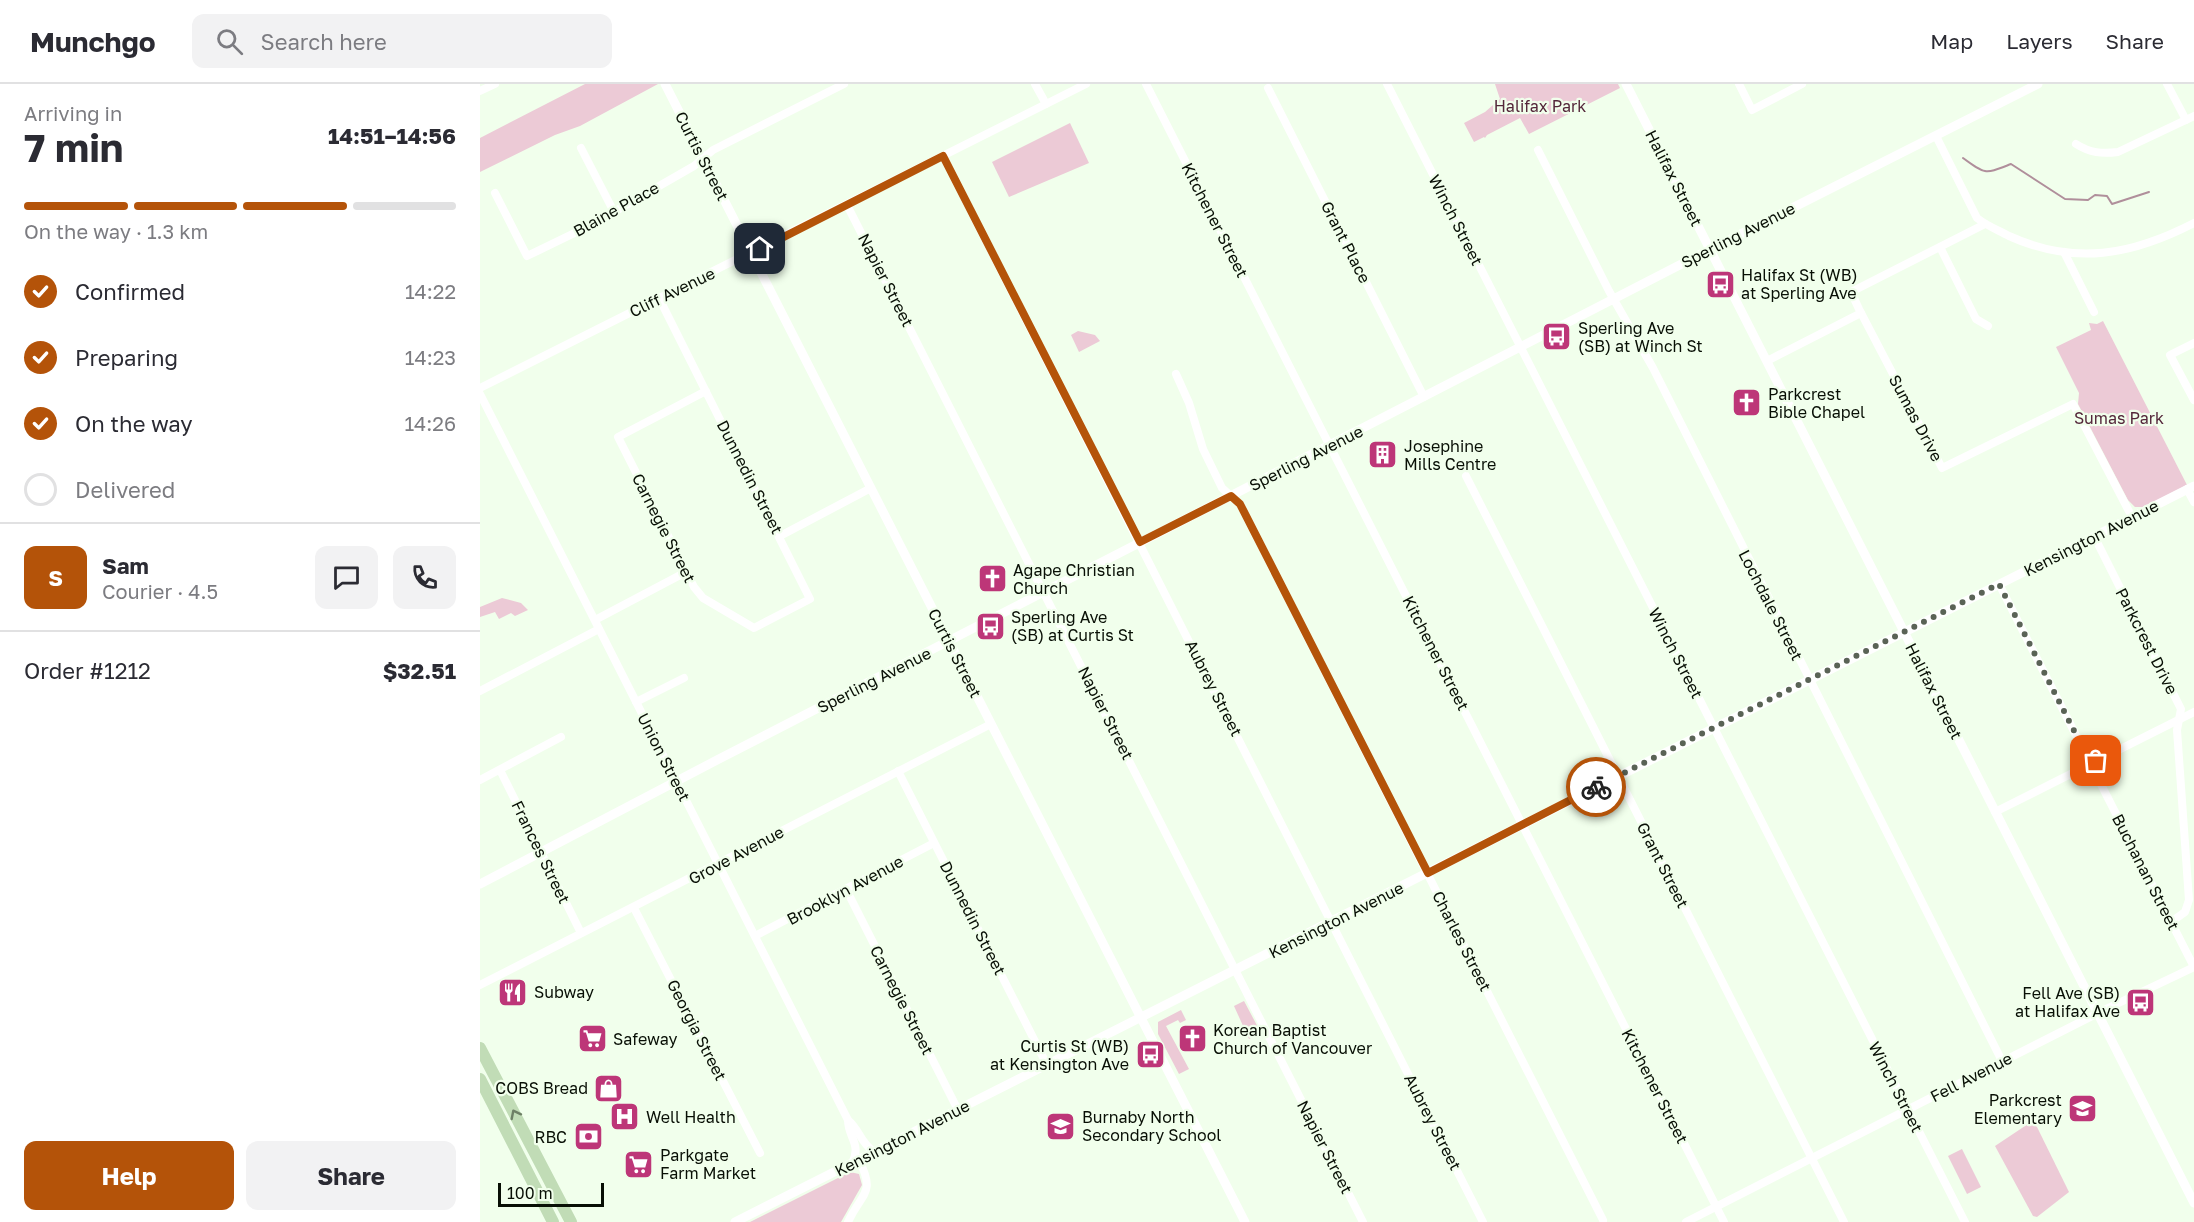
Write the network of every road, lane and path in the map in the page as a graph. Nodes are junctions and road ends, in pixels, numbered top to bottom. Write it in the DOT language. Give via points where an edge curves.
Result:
graph roads {
  1 [pos="495,84"];
  2 [pos="665,84"];
  3 [pos="844,84"];
  4 [pos="1035,84"];
  5 [pos="1086,84"];
  6 [pos="1146,84"];
  7 [pos="1387,84"];
  8 [pos="1626,84"];
  9 [pos="1739,84"];
  10 [pos="1802,84"];
  11 [pos="2038,84"];
  12 [pos="2167,84"];
  13 [pos="1268,88"];
  14 [pos="480,92"];
  15 [pos="1046,104"];
  16 [pos="2194,116"];
  17 [pos="2186,120"];
  18 [pos="1936,136"];
  19 [pos="2076,144"];
  20 [pos="582,148"];
  21 [pos="1538,150"];
  22 [pos="943,156"];
  23 [pos="703,158"];
  24 [pos="495,193"];
  25 [pos="848,205"];
  26 [pos="614,212"];
  27 [pos="2194,223"];
  28 [pos="1984,224"];
  29 [pos="1940,247"];
  30 [pos="1710,249"];
  31 [pos="2064,252"];
  32 [pos="751,253"];
  33 [pos="659,298"];
  34 [pos="1614,299"];
  35 [pos="2094,312"];
  36 [pos="1861,313"];
  37 [pos="1988,327"];
  38 [pos="2194,343"];
  39 [pos="1521,347"];
  40 [pos="1767,361"];
  41 [pos="1176,374"];
  42 [pos="480,390"];
  43 [pos="706,392"];
  44 [pos="1424,397"];
  45 [pos="2194,400"];
  46 [pos="1330,446"];
  47 [pos="1466,476"];
  48 [pos="871,488"];
  49 [pos="2191,488"];
  50 [pos="1231,496"];
  51 [pos="2194,502"];
  52 [pos="2132,517"];
  53 [pos="780,536"];
  54 [pos="2094,536"];
  55 [pos="1140,542"];
  56 [pos="686,572"];
  57 [pos="1999,584"];
  58 [pos="1044,592"];
  59 [pos="594,620"];
  60 [pos="754,628"];
  61 [pos="599,629"];
  62 [pos="1904,632"];
  63 [pos="949,641"];
  64 [pos="684,678"];
  65 [pos="1809,680"];
  66 [pos="480,691"];
  67 [pos="636,702"];
  68 [pos="2194,712"];
  69 [pos="2178,720"];
  70 [pos="991,724"];
  71 [pos="1714,727"];
  72 [pos="561,737"];
  73 [pos="2091,764"];
  74 [pos="500,770"];
  75 [pos="898,771"];
  76 [pos="1618,776"];
  77 [pos="480,780"];
  78 [pos="676,782"];
  79 [pos="1995,812"];
  80 [pos="1522,824"];
  81 [pos="934,843"];
  82 [pos="541,851"];
  83 [pos="719,864"];
  84 [pos="1428,873"];
  85 [pos="480,884"];
  86 [pos="846,889"];
  87 [pos="633,908"];
  88 [pos="1332,922"];
  89 [pos="2171,922"];
  90 [pos="581,933"];
  91 [pos="755,936"];
  92 [pos="2194,967"];
  93 [pos="1236,970"];
  94 [pos="480,985"];
  95 [pos="2098,1013"];
  96 [pos="1141,1018"];
  97 [pos="480,1048"];
  98 [pos="2002,1061"];
  99 [pos="1047,1065"];
  100 [pos="480,1078"];
  101 [pos="958,1110"];
  102 [pos="1907,1110"];
  103 [pos="848,1120"];
  104 [pos="874,1152"];
  105 [pos="759,1153"];
  106 [pos="1812,1159"];
  107 [pos="855,1162"];
  108 [pos="2194,1203"];
  109 [pos="1716,1207"];
  110 [pos="1603,1220"];
  111 [pos="553,1222"];
  112 [pos="571,1222"];
  113 [pos="735,1222"];
  114 [pos="848,1222"];
  115 [pos="1245,1222"];
  116 [pos="1364,1222"];
  117 [pos="1483,1222"];
  118 [pos="1686,1222"];
  119 [pos="1724,1222"];
  120 [pos="1844,1222"];
  121 [pos="1965,1222"];
  1 -- 14 [label="street"];
  2 -- 23 [label="street, Curtis Street"];
  3 -- 23 [label="street, Blaine Place"];
  4 -- 15 [label="street"];
  5 -- 15 [label="street, Cliff Avenue"];
  6 -- 46 [label="street, Kitchener Street"];
  7 -- 39 [label="street, Winch Street"];
  8 -- 30 [label="street, Halifax Street"];
  9 -- 10 [label="street" via="1752,110"];
  11 -- 18 [label="street, Sperling Avenue"];
  12 -- 17 [label="street"];
  13 -- 44 [label="street, Grant Place"];
  15 -- 22 [label="street, Cliff Avenue"];
  16 -- 17 [label="street"];
  17 -- 19 [label="street" via="2118,152 2086,151"];
  18 -- 28 [label="street" via="1977,218"];
  18 -- 30 [label="street, Sperling Avenue"];
  20 -- 26 [label="street"];
  21 -- 34 [label="street, Lochdale Street"];
  22 -- 25 [label="street, Cliff Avenue"];
  22 -- 55 [label="street, Aubrey Street"];
  23 -- 26 [label="street, Blaine Place"];
  23 -- 32 [label="street, Curtis Street"];
  24 -- 26 [label="street, Blaine Place" via="527,256"];
  25 -- 32 [label="street, Cliff Avenue"];
  25 -- 58 [label="street, Napier Street"];
  27 -- 31 [label="street" via="2138,248 2103,253"];
  28 -- 29 [label="street, Sumas Drive"];
  28 -- 31 [label="street" via="2027,244"];
  29 -- 36 [label="street, Sumas Drive" via="1851,292"];
  29 -- 37 [label="street" via="1976,319"];
  30 -- 34 [label="street, Sperling Avenue"];
  30 -- 40 [label="street, Halifax Street"];
  31 -- 35 [label="street"];
  32 -- 33 [label="street, Cliff Avenue"];
  32 -- 48 [label="street, Curtis Street"];
  33 -- 42 [label="street, Cliff Avenue"];
  33 -- 43 [label="street, Dunnedin Street"];
  34 -- 39 [label="street, Sperling Avenue"];
  34 -- 65 [label="street, Lochdale Street"];
  36 -- 40 [label="street"];
  36 -- 52 [label="street, Sumas Drive" via="1942,468 2073,404"];
  38 -- 45 [label="street" via="2170,355"];
  39 -- 44 [label="street, Sperling Avenue"];
  39 -- 71 [label="street, Winch Street"];
  40 -- 62 [label="street, Halifax Street"];
  41 -- 50 [label="street, Charles Street" via="1203,449 1222,488"];
  42 -- 59 [label="street, Union Street"];
  43 -- 53 [label="street, Dunnedin Street"];
  43 -- 56 [label="street, Carnegie Street" via="618,436"];
  44 -- 46 [label="street, Sperling Avenue"];
  46 -- 50 [label="street, Sperling Avenue"];
  46 -- 80 [label="street, Kitchener Street"];
  47 -- 76 [label="street, Grant Street"];
  48 -- 53 [label="street"];
  48 -- 63 [label="street, Curtis Street"];
  49 -- 51 [label="street"];
  49 -- 52 [label="street, Kensington Avenue"];
  50 -- 55 [label="street, Sperling Avenue"];
  50 -- 84 [label="street, Charles Street" via="1240,504"];
  52 -- 54 [label="street, Kensington Avenue"];
  53 -- 60 [label="street, Dunnedin Street" via="810,599"];
  54 -- 57 [label="street, Kensington Avenue"];
  54 -- 69 [label="street, Parkcrest Drive" via="2181,709"];
  55 -- 58 [label="street, Sperling Avenue"];
  55 -- 88 [label="street, Aubrey Street"];
  56 -- 59 [label="street"];
  56 -- 60 [label="street, Carnegie Street" via="703,598"];
  57 -- 62 [label="street, Kensington Avenue"];
  57 -- 73 [label="street, Buchanan Street"];
  58 -- 63 [label="street, Sperling Avenue"];
  58 -- 93 [label="street, Napier Street"];
  59 -- 61 [label="street, Union Street"];
  61 -- 66 [label="street"];
  61 -- 67 [label="street, Union Street"];
  62 -- 65 [label="street, Kensington Avenue"];
  62 -- 79 [label="street, Halifax Street"];
  63 -- 70 [label="street, Curtis Street"];
  63 -- 78 [label="street, Sperling Avenue"];
  64 -- 67 [label="street"];
  65 -- 71 [label="street, Kensington Avenue"];
  65 -- 98 [label="street, Lochdale Street"];
  67 -- 78 [label="street, Union Street"];
  68 -- 69 [label="street"];
  69 -- 73 [label="street"];
  69 -- 89 [label="street, Parkcrest Drive" via="2189,900 2185,912"];
  70 -- 75 [label="street, Grove Avenue"];
  70 -- 96 [label="street, Curtis Street"];
  71 -- 76 [label="street, Kensington Avenue"];
  71 -- 102 [label="street, Winch Street"];
  72 -- 74 [label="street"];
  73 -- 79 [label="street"];
  73 -- 89 [label="street, Buchanan Street"];
  74 -- 77 [label="street"];
  74 -- 82 [label="street, Frances Street"];
  75 -- 81 [label="street, Dunnedin Street"];
  75 -- 83 [label="street, Grove Avenue"];
  76 -- 80 [label="street, Kensington Avenue"];
  76 -- 106 [label="street, Grant Street"];
  78 -- 82 [label="street, Sperling Avenue"];
  78 -- 83 [label="street, Union Street"];
  79 -- 95 [label="street, Halifax Street"];
  80 -- 84 [label="street, Kensington Avenue"];
  80 -- 109 [label="street, Kitchener Street"];
  81 -- 86 [label="street, Brooklyn Avenue"];
  81 -- 99 [label="street, Dunnedin Street"];
  82 -- 85 [label="street, Sperling Avenue"];
  82 -- 90 [label="street, Frances Street"];
  83 -- 87 [label="street, Grove Avenue"];
  83 -- 91 [label="street, Union Street"];
  84 -- 88 [label="street, Kensington Avenue"];
  84 -- 110 [label="street, Charles Street"];
  86 -- 91 [label="street, Brooklyn Avenue"];
  86 -- 101 [label="street, Carnegie Street"];
  87 -- 90 [label="street, Grove Avenue"];
  87 -- 105 [label="street, Georgia Street"];
  88 -- 93 [label="street, Kensington Avenue"];
  88 -- 117 [label="street, Aubrey Street"];
  89 -- 92 [label="street, Buchanan Street"];
  90 -- 94 [label="street, Grove Avenue"];
  91 -- 103 [label="street, Union Street"];
  92 -- 95 [label="street, Fell Avenue"];
  93 -- 96 [label="street, Kensington Avenue"];
  93 -- 116 [label="street, Napier Street"];
  95 -- 98 [label="street, Fell Avenue"];
  95 -- 108 [label="street, Halifax Street"];
  96 -- 99 [label="street, Kensington Avenue"];
  96 -- 115 [label="street, Curtis Street"];
  112 -- 97 [label="main road, one-way"];
  98 -- 102 [label="street, Fell Avenue"];
  99 -- 101 [label="street, Kensington Avenue"];
  100 -- 111 [label="main road"];
  101 -- 104 [label="street, Kensington Avenue"];
  102 -- 106 [label="street, Fell Avenue"];
  102 -- 121 [label="street, Winch Street"];
  103 -- 104 [label="street, Union Street" via="864,1146"];
  103 -- 107 [label="street, Union Street"];
  104 -- 107 [label="street, Kensington Avenue"];
  106 -- 109 [label="street, Fell Avenue"];
  106 -- 120 [label="street, Grant Street"];
  107 -- 113 [label="street, Kensington Avenue"];
  107 -- 114 [label="street, Union Street" via="868,1178 868,1185"];
  109 -- 118 [label="street, Fell Avenue"];
  109 -- 119 [label="street, Kitchener Street"];
}
